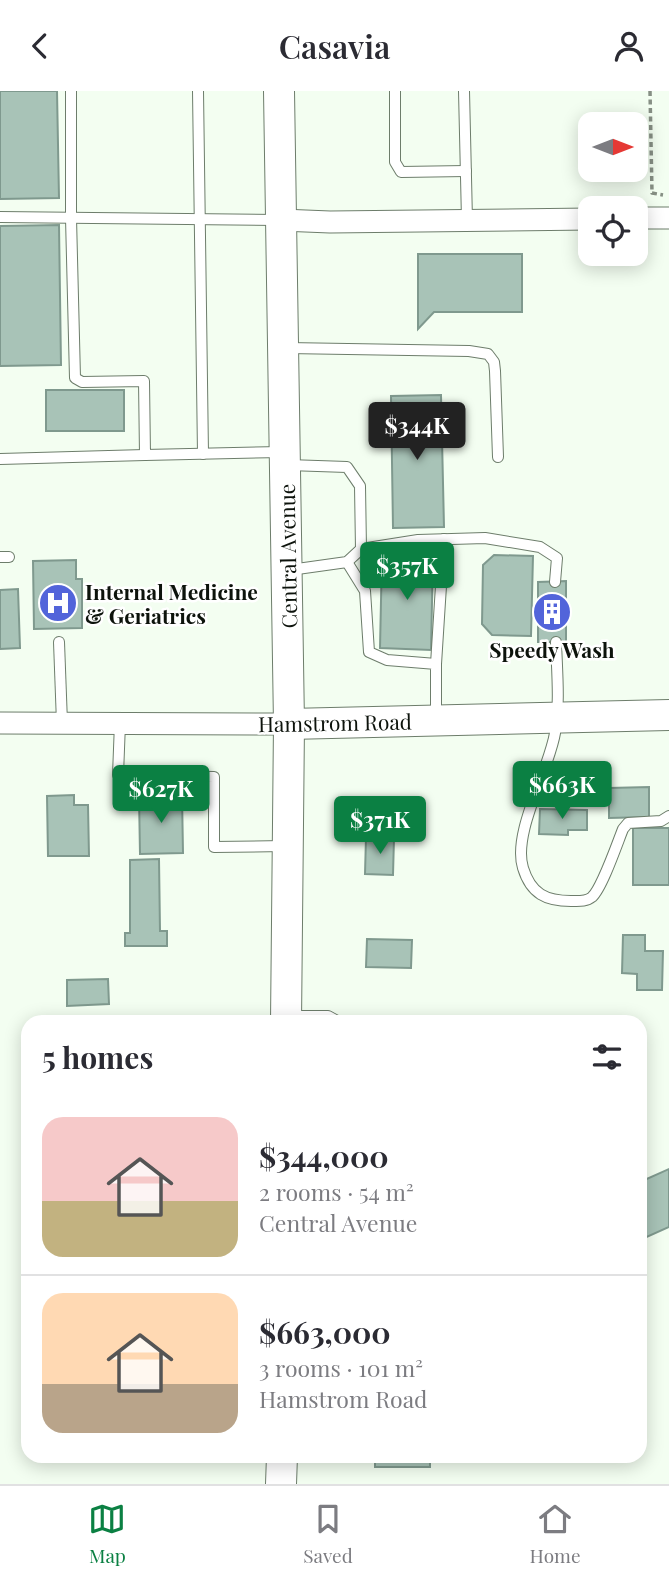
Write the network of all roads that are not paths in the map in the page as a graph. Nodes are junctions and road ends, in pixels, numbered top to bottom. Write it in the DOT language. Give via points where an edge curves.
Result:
graph roads {
  1 [pos="71,91"];
  2 [pos="198,91"];
  3 [pos="279,91"];
  4 [pos="395,91"];
  5 [pos="464,91"];
  6 [pos="466,171"];
  7 [pos="0,217"];
  8 [pos="71,218"];
  9 [pos="648,218"];
  10 [pos="669,218"];
  11 [pos="578,219"];
  12 [pos="199,220"];
  13 [pos="281,220"];
  14 [pos="467,221"];
  15 [pos="284,348"];
  16 [pos="203,454"];
  17 [pos="145,455"];
  18 [pos="498,457"];
  19 [pos="0,459"];
  20 [pos="285,459"];
  21 [pos="444,539"];
  22 [pos="362,549"];
  23 [pos="348,562"];
  24 [pos="287,571"];
  25 [pos="555,582"];
  26 [pos="58,642"];
  27 [pos="556,642"];
  28 [pos="436,664"];
  29 [pos="669,715"];
  30 [pos="557,717"];
  31 [pos="436,720"];
  32 [pos="0,723"];
  33 [pos="62,723"];
  34 [pos="120,723"];
  35 [pos="289,724"];
  36 [pos="669,816"];
  37 [pos="288,846"];
  38 [pos="286,1015"];
  39 [pos="282,1463"];
  40 [pos="281,1484"];
  1 -- 8 [label="lane"];
  2 -- 12 [label="lane"];
  3 -- 13 [label="main road, Central Avenue"];
  4 -- 6 [label="lane" via="396,162 401,171"];
  5 -- 6 [label="lane"];
  6 -- 14 [label="lane"];
  7 -- 8 [label="lane"];
  8 -- 12 [label="lane"];
  8 -- 17 [label="lane" via="75,378 82,382 144,381"];
  9 -- 10 [label="street"];
  11 -- 14 [label="street"];
  12 -- 13 [label="lane"];
  12 -- 16 [label="lane"];
  13 -- 14 [label="street"];
  13 -- 15 [label="main road, Central Avenue"];
  15 -- 18 [label="lane" via="488,354 495,371"];
  15 -- 20 [label="main road, Central Avenue"];
  16 -- 17 [label="lane"];
  16 -- 20 [label="lane"];
  17 -- 19 [label="lane"];
  20 -- 22 [label="lane" via="347,467 360,486"];
  20 -- 24 [label="main road, Central Avenue"];
  21 -- 22 [label="lane"];
  21 -- 25 [label="lane" via="485,538 540,547 556,558"];
  21 -- 28 [label="lane"];
  22 -- 23 [label="lane"];
  23 -- 24 [label="lane"];
  23 -- 28 [label="lane" via="365,591 369,652 387,660"];
  24 -- 35 [label="main road, Central Avenue"];
  26 -- 33 [label="lane"];
  27 -- 30 [label="lane"];
  28 -- 31 [label="lane"];
  29 -- 30 [label="main road, Hamstrom Road"];
  30 -- 31 [label="main road, Hamstrom Road"];
  30 -- 36 [label="lane" via="523,834 523,868 535,890 554,901 592,898 628,823 661,821"];
  31 -- 35 [label="main road, Hamstrom Road"];
  32 -- 33 [label="street, Hamstrom Road"];
  33 -- 34 [label="street, Hamstrom Road"];
  34 -- 35 [label="street, Hamstrom Road"];
  34 -- 37 [label="lane" via="118,775 214,777 214,847"];
  35 -- 37 [label="main road, Central Avenue"];
  37 -- 38 [label="main road, Central Avenue"];
  39 -- 40 [label="main road"];
}
